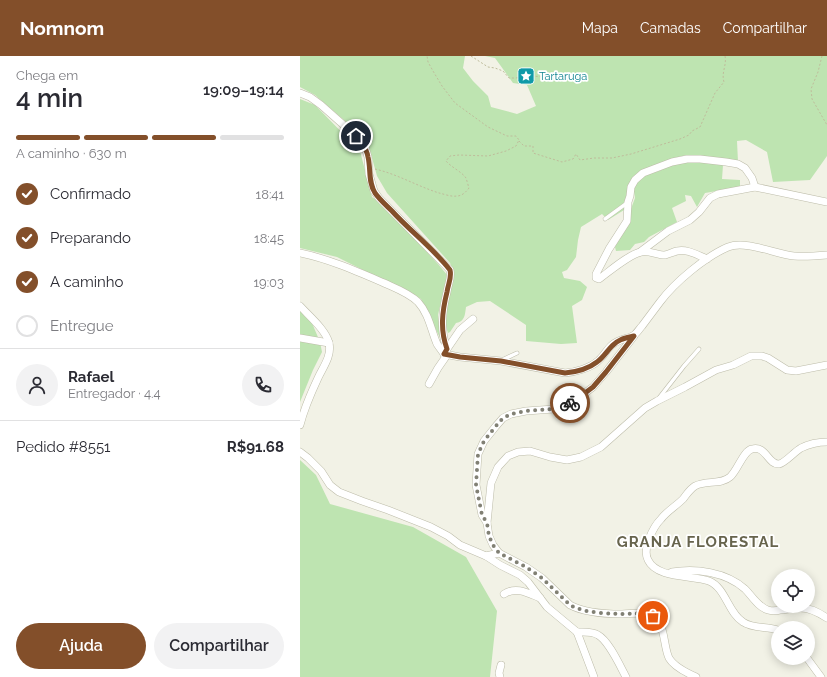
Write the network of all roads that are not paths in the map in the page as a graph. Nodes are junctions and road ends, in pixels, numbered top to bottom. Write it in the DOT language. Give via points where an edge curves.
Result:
graph roads {
  1 [pos="300,93"];
  2 [pos="755,187"];
  3 [pos="628,202"];
  4 [pos="827,202"];
  5 [pos="605,219"];
  6 [pos="640,252"];
  7 [pos="300,253"];
  8 [pos="827,255"];
  9 [pos="707,259"];
  10 [pos="300,306"];
  11 [pos="473,319"];
  12 [pos="634,336"];
  13 [pos="300,338"];
  14 [pos="329,343"];
  15 [pos="699,349"];
  16 [pos="446,352"];
  17 [pos="517,353"];
  18 [pos="501,361"];
  19 [pos="827,365"];
  20 [pos="429,384"];
  21 [pos="657,401"];
  22 [pos="300,425"];
  23 [pos="827,442"];
  24 [pos="300,452"];
  25 [pos="487,523"];
  26 [pos="499,553"];
  27 [pos="486,556"];
  28 [pos="666,574"];
  29 [pos="504,594"];
  30 [pos="540,599"];
  31 [pos="827,618"];
  32 [pos="771,629"];
  33 [pos="577,632"];
  34 [pos="501,665"];
  35 [pos="813,665"];
  36 [pos="500,677"];
  37 [pos="594,677"];
  38 [pos="626,677"];
  39 [pos="696,677"];
  40 [pos="822,677"];
  1 -- 16 [label="street" via="321,105 356,136 365,147 374,191 450,270 442,315"];
  2 -- 3 [label="street" via="746,168 738,164 687,159 643,173 631,187"];
  2 -- 4 [label="street"];
  2 -- 6 [label="street" via="710,198 690,220 668,231"];
  3 -- 5 [label="lane"];
  3 -- 6 [label="street" via="627,221 610,248 596,278 599,279"];
  6 -- 9 [label="street" via="649,251 665,255 689,251"];
  7 -- 16 [label="street" via="346,266 408,295 418,302 426,314 438,345"];
  8 -- 9 [label="street" via="794,256 741,245 729,246"];
  9 -- 12 [label="street" via="665,295"];
  10 -- 14 [label="street" via="323,332"];
  11 -- 16 [label="street" via="460,330"];
  12 -- 18 [label="street" via="621,339 598,361 574,372 565,373"];
  12 -- 25 [label="street" via="593,387 573,402 554,409 511,414 503,418 484,441 478,454 476,485 482,515"];
  13 -- 14 [label="street"];
  14 -- 22 [label="street" via="327,360"];
  15 -- 21 [label="lane"];
  16 -- 18 [label="street"];
  16 -- 20 [label="street"];
  17 -- 18 [label="lane"];
  19 -- 21 [label="street" via="796,371 787,370 768,358 751,356 716,370"];
  21 -- 25 [label="street" via="645,408 601,447 581,457 567,460 530,451 508,456 498,467 491,483"];
  23 -- 28 [label="street" via="818,442 801,448 777,464 760,449 753,448 748,451 730,477 696,485 660,520 646,545 651,565"];
  24 -- 27 [label="street" via="339,492 431,527 460,545"];
  25 -- 26 [label="street" via="489,536"];
  26 -- 27 [label="street"];
  26 -- 39 [label="street" via="542,578 570,605 597,612 646,613 653,616 659,623 669,658 674,664"];
  27 -- 30 [label="street" via="520,575"];
  28 -- 31 [label="street" via="699,571 723,575 735,581 768,610 809,608"];
  28 -- 32 [label="street" via="708,581 716,585 741,622"];
  29 -- 30 [label="street" via="515,590"];
  30 -- 33 [label="street"];
  33 -- 37 [label="street"];
  33 -- 38 [label="street" via="593,632 599,635"];
  34 -- 36 [label="street"];
  35 -- 40 [label="street"];
}
